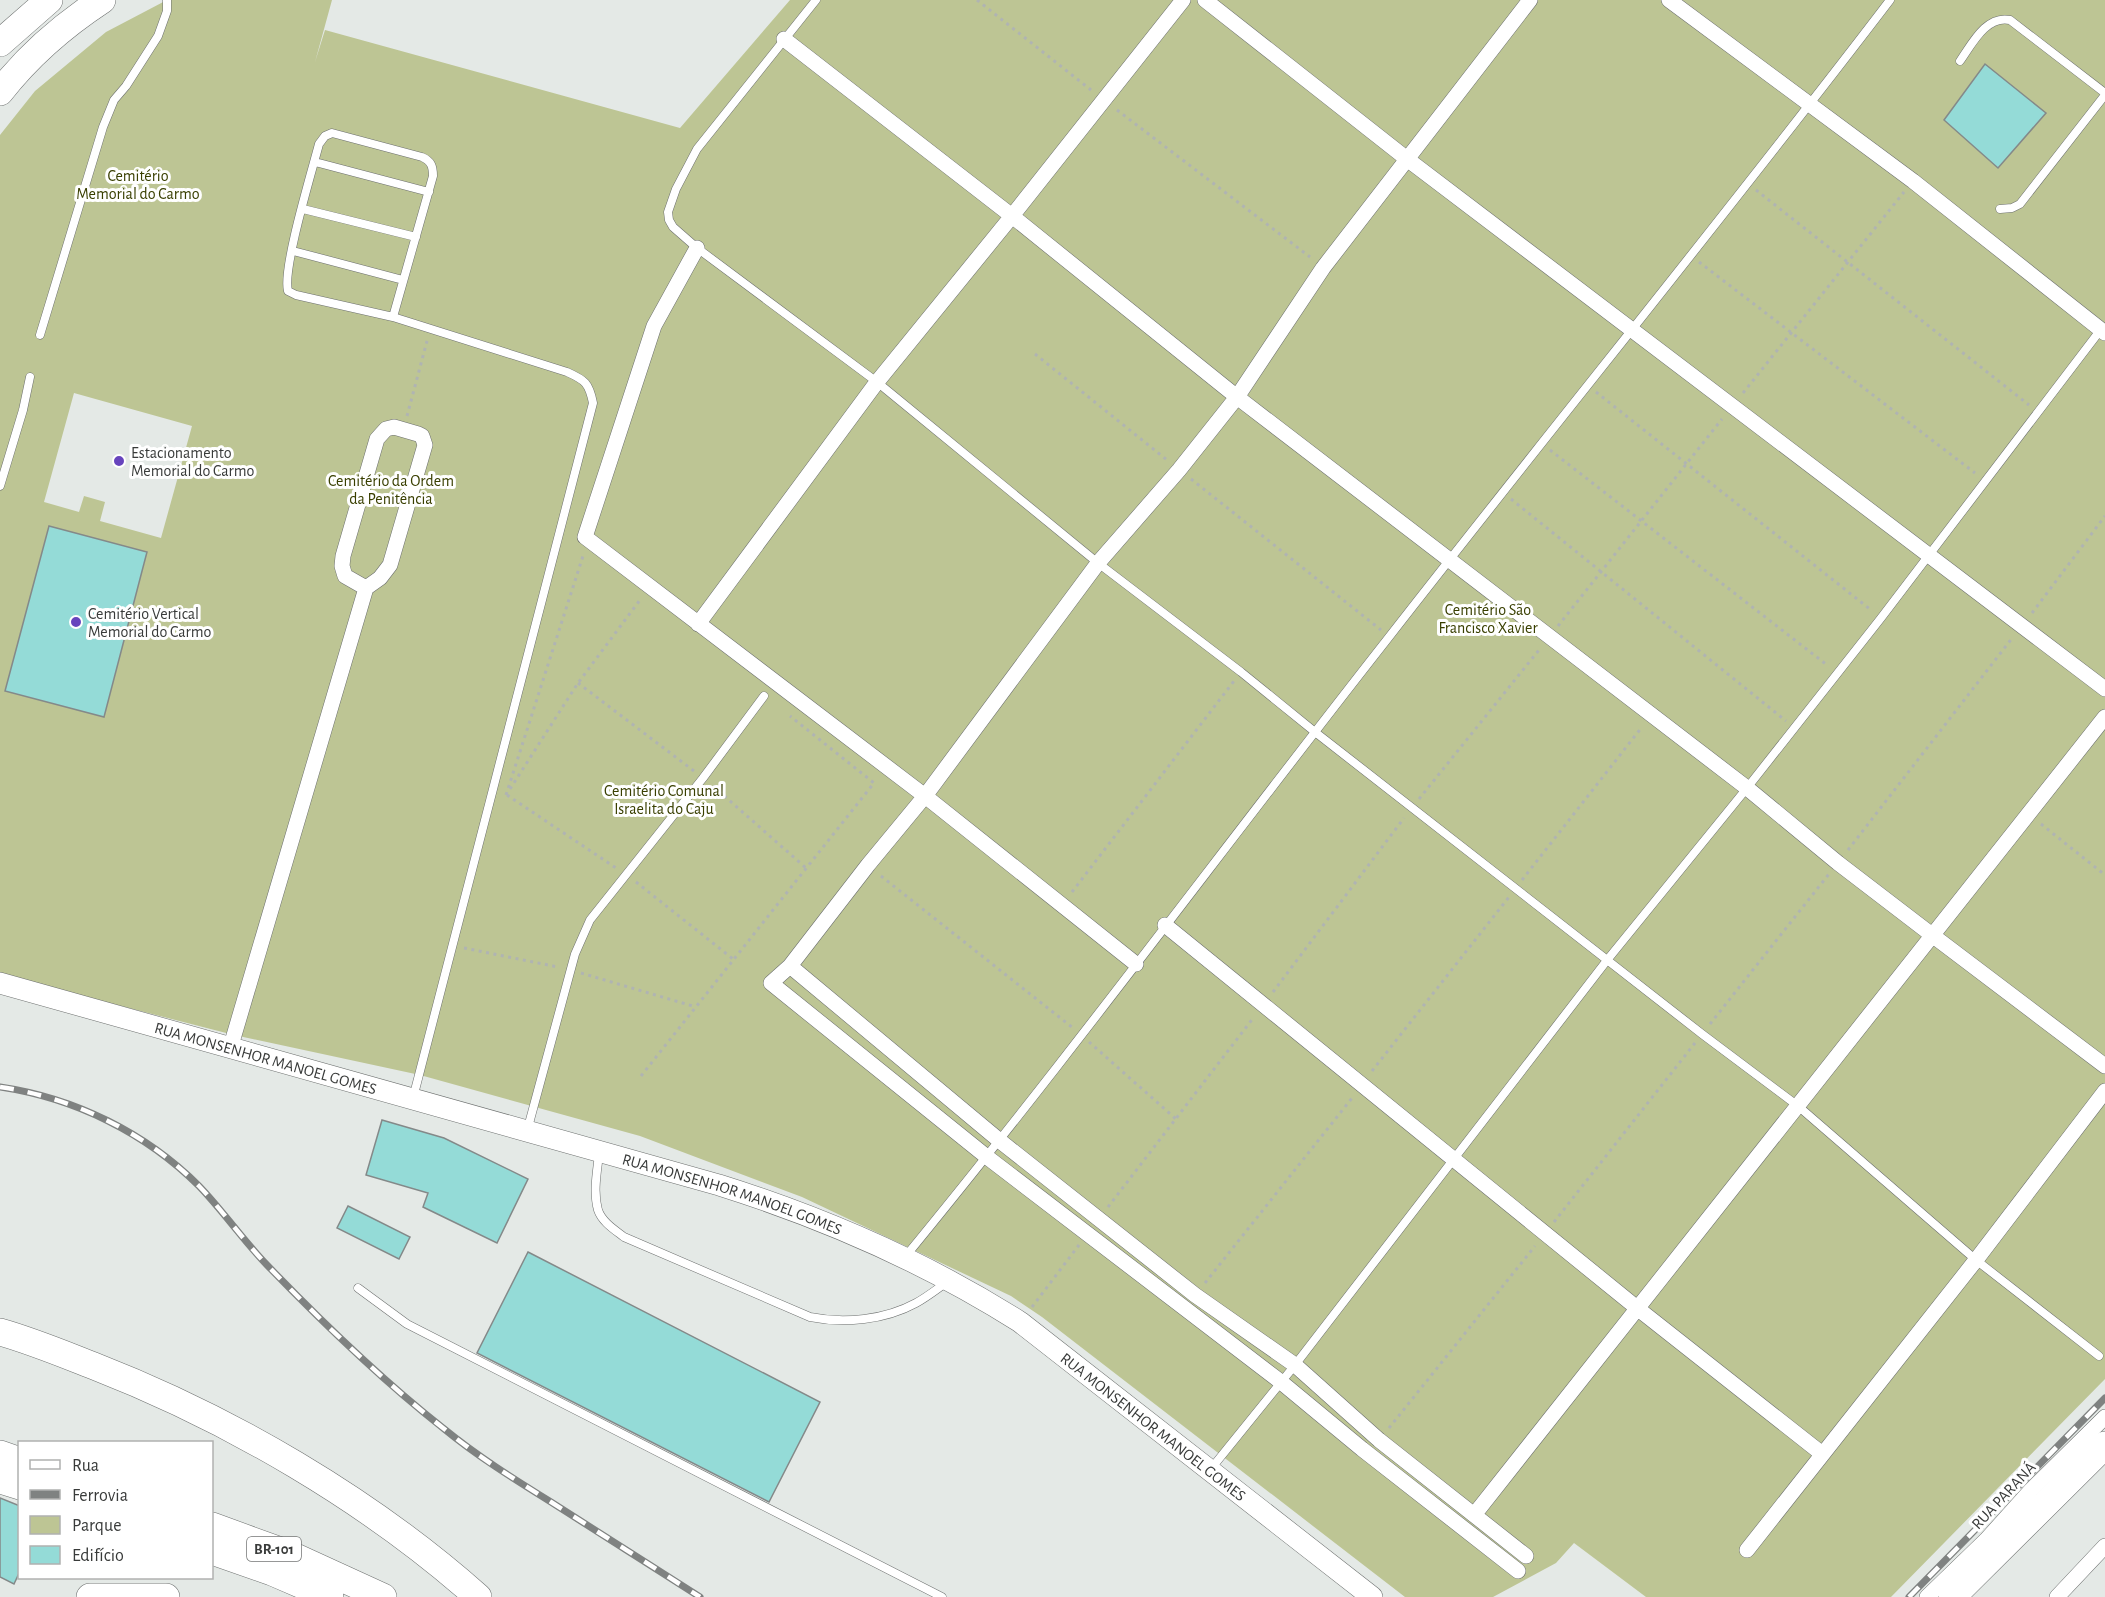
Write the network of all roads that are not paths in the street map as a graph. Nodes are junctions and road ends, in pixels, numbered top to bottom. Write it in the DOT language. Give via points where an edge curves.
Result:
graph roads {
  1 [pos="48,0"];
  2 [pos="102,0"];
  3 [pos="167,0"];
  4 [pos="816,0"];
  5 [pos="1183,0"];
  6 [pos="1205,0"];
  7 [pos="1530,0"];
  8 [pos="1669,0"];
  9 [pos="1890,0"];
  10 [pos="0,29"];
  11 [pos="784,39"];
  12 [pos="0,43"];
  13 [pos="1960,61"];
  14 [pos="0,92"];
  15 [pos="2105,94"];
  16 [pos="1810,105"];
  17 [pos="1407,159"];
  18 [pos="315,162"];
  19 [pos="429,192"];
  20 [pos="303,209"];
  21 [pos="2000,209"];
  22 [pos="1011,216"];
  23 [pos="416,237"];
  24 [pos="697,248"];
  25 [pos="293,251"];
  26 [pos="403,280"];
  27 [pos="393,317"];
  28 [pos="2104,329"];
  29 [pos="1632,330"];
  30 [pos="40,335"];
  31 [pos="30,377"];
  32 [pos="877,382"];
  33 [pos="1237,398"];
  34 [pos="0,486"];
  35 [pos="1928,555"];
  36 [pos="1449,561"];
  37 [pos="1098,563"];
  38 [pos="366,588"];
  39 [pos="698,624"];
  40 [pos="2105,689"];
  41 [pos="764,696"];
  42 [pos="2105,717"];
  43 [pos="1315,732"];
  44 [pos="1747,788"];
  45 [pos="926,796"];
  46 [pos="1165,925"];
  47 [pos="1932,935"];
  48 [pos="1608,959"];
  49 [pos="1136,964"];
  50 [pos="790,966"];
  51 [pos="0,983"];
  52 [pos="230,1049"];
  53 [pos="2105,1066"];
  54 [pos="2105,1091"];
  55 [pos="413,1098"];
  56 [pos="1798,1106"];
  57 [pos="527,1132"];
  58 [pos="1000,1141"];
  59 [pos="599,1152"];
  60 [pos="987,1157"];
  61 [pos="1454,1159"];
  62 [pos="904,1258"];
  63 [pos="1976,1260"];
  64 [pos="950,1281"];
  65 [pos="358,1288"];
  66 [pos="1637,1308"];
  67 [pos="0,1332"];
  68 [pos="2099,1356"];
  69 [pos="1295,1365"];
  70 [pos="1281,1382"];
  71 [pos="2105,1411"];
  72 [pos="2105,1417"];
  73 [pos="2105,1445"];
  74 [pos="1821,1453"];
  75 [pos="0,1454"];
  76 [pos="18,1460"];
  77 [pos="1209,1470"];
  78 [pos="0,1480"];
  79 [pos="18,1485"];
  80 [pos="1474,1515"];
  81 [pos="213,1526"];
  82 [pos="2105,1546"];
  83 [pos="1747,1550"];
  84 [pos="213,1551"];
  85 [pos="1526,1556"];
  86 [pos="1518,1571"];
  87 [pos="90,1597"];
  88 [pos="166,1597"];
  89 [pos="330,1597"];
  90 [pos="383,1597"];
  91 [pos="478,1597"];
  92 [pos="942,1597"];
  93 [pos="1372,1597"];
  94 [pos="1919,1597"];
  95 [pos="1927,1597"];
  96 [pos="1952,1597"];
  97 [pos="2057,1597"];
  1 -- 10 [label="highway"];
  1 -- 12 [label="highway"];
  2 -- 14 [label="highway" via="54,36"];
  3 -- 30 [label="lane" via="158,36 114,100 103,127"];
  4 -- 11 [label="lane"];
  5 -- 22 [label="street"];
  6 -- 17 [label="street"];
  7 -- 17 [label="street"];
  8 -- 16 [label="street"];
  9 -- 16 [label="lane"];
  11 -- 22 [label="street"];
  11 -- 24 [label="lane" via="697,149 676,189 669,220"];
  13 -- 15 [label="lane" via="1986,26 2002,18 2010,20"];
  15 -- 21 [label="lane" via="2020,204"];
  16 -- 28 [label="street"];
  16 -- 29 [label="lane"];
  17 -- 29 [label="street"];
  17 -- 33 [label="street" via="1323,268"];
  18 -- 19 [label="lane"];
  18 -- 19 [label="lane" via="320,144 332,133 406,152 429,160 434,176"];
  18 -- 20 [label="lane"];
  19 -- 23 [label="lane"];
  20 -- 23 [label="lane"];
  20 -- 25 [label="lane"];
  22 -- 32 [label="street"];
  22 -- 33 [label="street"];
  23 -- 26 [label="lane"];
  24 -- 32 [label="lane"];
  24 -- 39 [label="street" via="654,326 585,537"];
  25 -- 26 [label="lane"];
  25 -- 27 [label="lane" via="288,291"];
  26 -- 27 [label="lane"];
  27 -- 55 [label="lane" via="567,372 583,379 592,403"];
  28 -- 35 [label="lane"];
  29 -- 35 [label="street"];
  29 -- 36 [label="lane"];
  31 -- 34 [label="lane"];
  32 -- 37 [label="lane"];
  32 -- 39 [label="street"];
  33 -- 36 [label="street"];
  33 -- 37 [label="street"];
  35 -- 40 [label="street"];
  35 -- 44 [label="lane"];
  36 -- 43 [label="lane"];
  36 -- 44 [label="street"];
  37 -- 43 [label="lane"];
  37 -- 45 [label="street"];
  38 -- 38 [label="street" via="390,565 425,445 422,436 404,429 389,427 377,439 343,556 345,576"];
  38 -- 52 [label="street"];
  39 -- 45 [label="street"];
  41 -- 57 [label="lane" via="590,920 571,970"];
  42 -- 47 [label="street"];
  43 -- 46 [label="lane"];
  43 -- 48 [label="lane"];
  44 -- 47 [label="street"];
  44 -- 48 [label="lane"];
  45 -- 49 [label="street"];
  45 -- 50 [label="street"];
  46 -- 49 [label="lane"];
  46 -- 61 [label="street"];
  47 -- 53 [label="street"];
  47 -- 56 [label="street"];
  48 -- 56 [label="lane"];
  48 -- 61 [label="lane"];
  49 -- 58 [label="lane"];
  50 -- 58 [label="street"];
  50 -- 60 [label="street" via="771,983"];
  51 -- 52 [label="street, RUA MONSENHOR MANOEL GOMES"];
  52 -- 55 [label="street, RUA MONSENHOR MANOEL GOMES"];
  54 -- 63 [label="street"];
  55 -- 57 [label="street, RUA MONSENHOR MANOEL GOMES"];
  56 -- 63 [label="lane"];
  56 -- 66 [label="street"];
  57 -- 59 [label="street, RUA MONSENHOR MANOEL GOMES"];
  58 -- 60 [label="lane"];
  58 -- 69 [label="street" via="1196,1295"];
  59 -- 62 [label="street, RUA MONSENHOR MANOEL GOMES" via="780,1205"];
  59 -- 64 [label="lane" via="598,1211 624,1237 810,1317 843,1322 893,1313"];
  60 -- 62 [label="lane"];
  60 -- 70 [label="street"];
  61 -- 66 [label="street"];
  61 -- 69 [label="lane"];
  62 -- 64 [label="street, RUA MONSENHOR MANOEL GOMES"];
  63 -- 68 [label="lane"];
  63 -- 74 [label="street"];
  64 -- 77 [label="street, RUA MONSENHOR MANOEL GOMES" via="1020,1322"];
  65 -- 92 [label="lane" via="407,1324"];
  66 -- 74 [label="street"];
  66 -- 80 [label="street"];
  67 -- 91 [label="highway" via="133,1381 250,1438 378,1520"];
  69 -- 70 [label="lane"];
  69 -- 80 [label="street" via="1379,1440"];
  70 -- 77 [label="lane"];
  70 -- 86 [label="street"];
  71 -- 94 [label="lane"];
  72 -- 95 [label="street, RUA PARANÁ"];
  73 -- 96 [label="highway"];
  74 -- 83 [label="street"];
  75 -- 76 [label="highway"];
  77 -- 93 [label="street, RUA MONSENHOR MANOEL GOMES"];
  78 -- 79 [label="highway"];
  80 -- 85 [label="street"];
  81 -- 90 [label="highway, BR-101" via="289,1554"];
  82 -- 97 [label="street"];
  84 -- 89 [label="highway, BR-101"];
  87 -- 88 [label="highway"];
}
